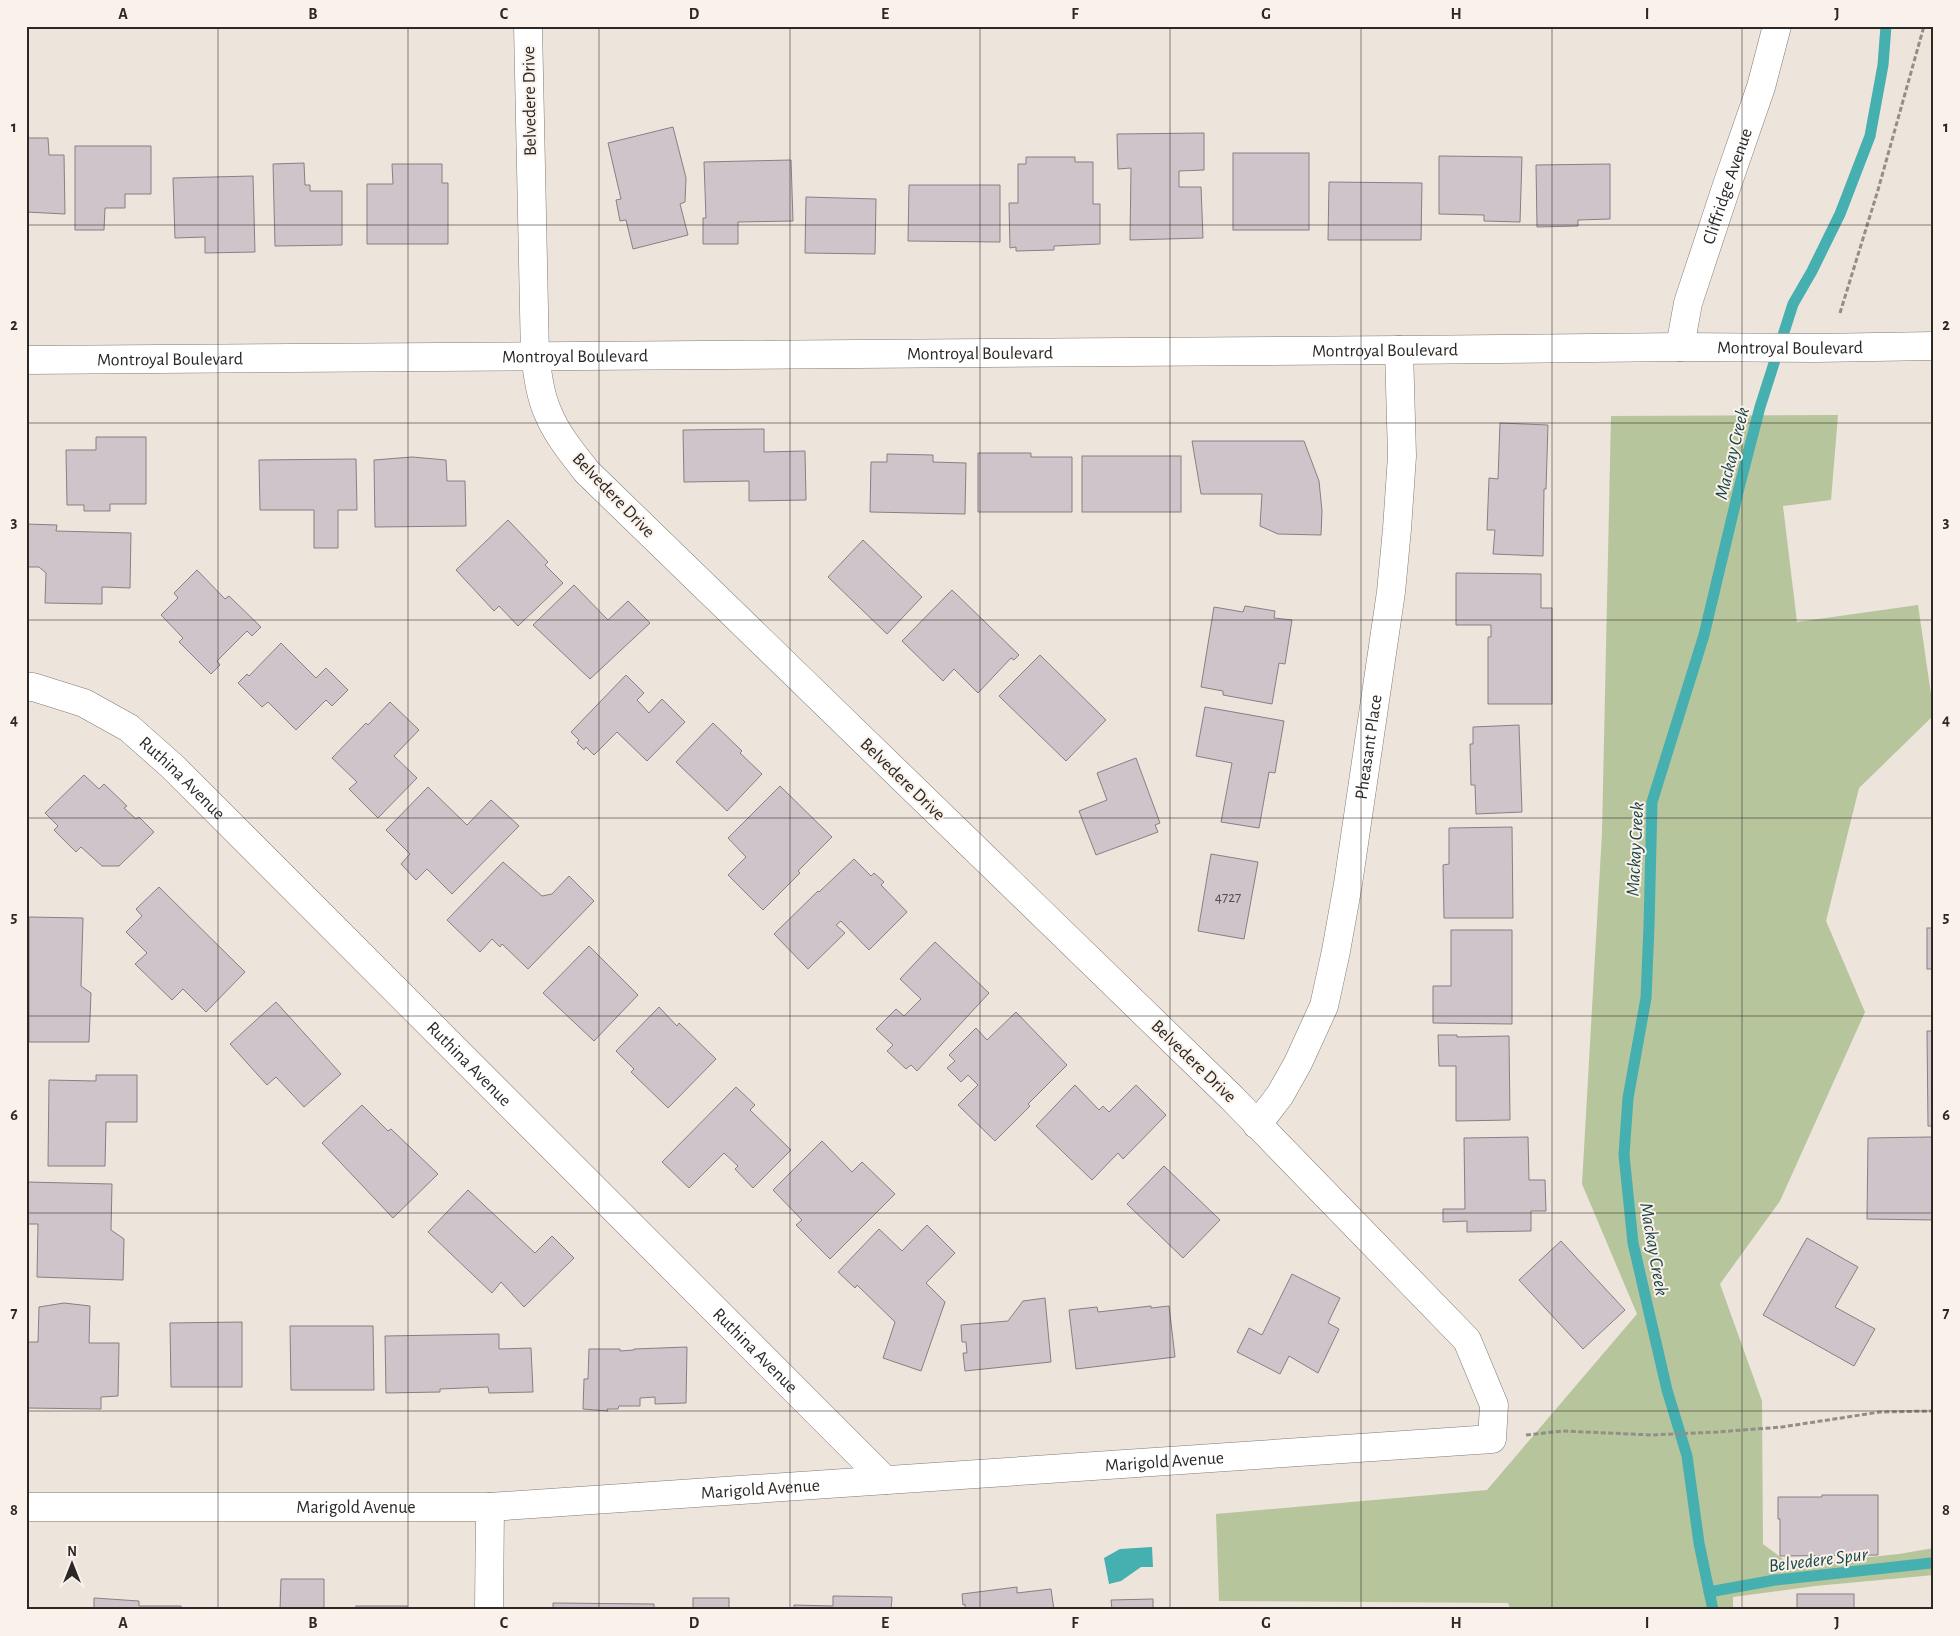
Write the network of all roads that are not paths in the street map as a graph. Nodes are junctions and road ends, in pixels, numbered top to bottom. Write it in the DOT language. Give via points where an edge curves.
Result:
graph roads {
  1 [pos="528,26"];
  2 [pos="1777,26"];
  3 [pos="1934,346"];
  4 [pos="1680,347"];
  5 [pos="1399,350"];
  6 [pos="535,356"];
  7 [pos="26,360"];
  8 [pos="26,687"];
  9 [pos="1257,1125"];
  10 [pos="1492,1439"];
  11 [pos="885,1480"];
  12 [pos="26,1507"];
  13 [pos="490,1507"];
  14 [pos="489,1610"];
  1 -- 6 [label="street, Belvedere Drive"];
  2 -- 4 [label="street, Cliffridge Avenue" via="1761,87 1688,303"];
  3 -- 4 [label="street, Montroyal Boulevard"];
  4 -- 5 [label="street, Montroyal Boulevard"];
  5 -- 6 [label="street, Montroyal Boulevard"];
  5 -- 9 [label="street, Pheasant Place" via="1402,456 1395,556 1336,951 1324,1006 1280,1095"];
  6 -- 7 [label="street, Montroyal Boulevard"];
  6 -- 9 [label="street, Belvedere Drive" via="548,414 587,472"];
  8 -- 11 [label="street, Ruthina Avenue" via="84,703 129,728 173,766"];
  9 -- 10 [label="street, Belvedere Drive" via="1467,1340 1494,1405"];
  10 -- 11 [label="street, Marigold Avenue"];
  11 -- 13 [label="street, Marigold Avenue"];
  12 -- 13 [label="street, Marigold Avenue"];
  13 -- 14 [label="street"];
}
